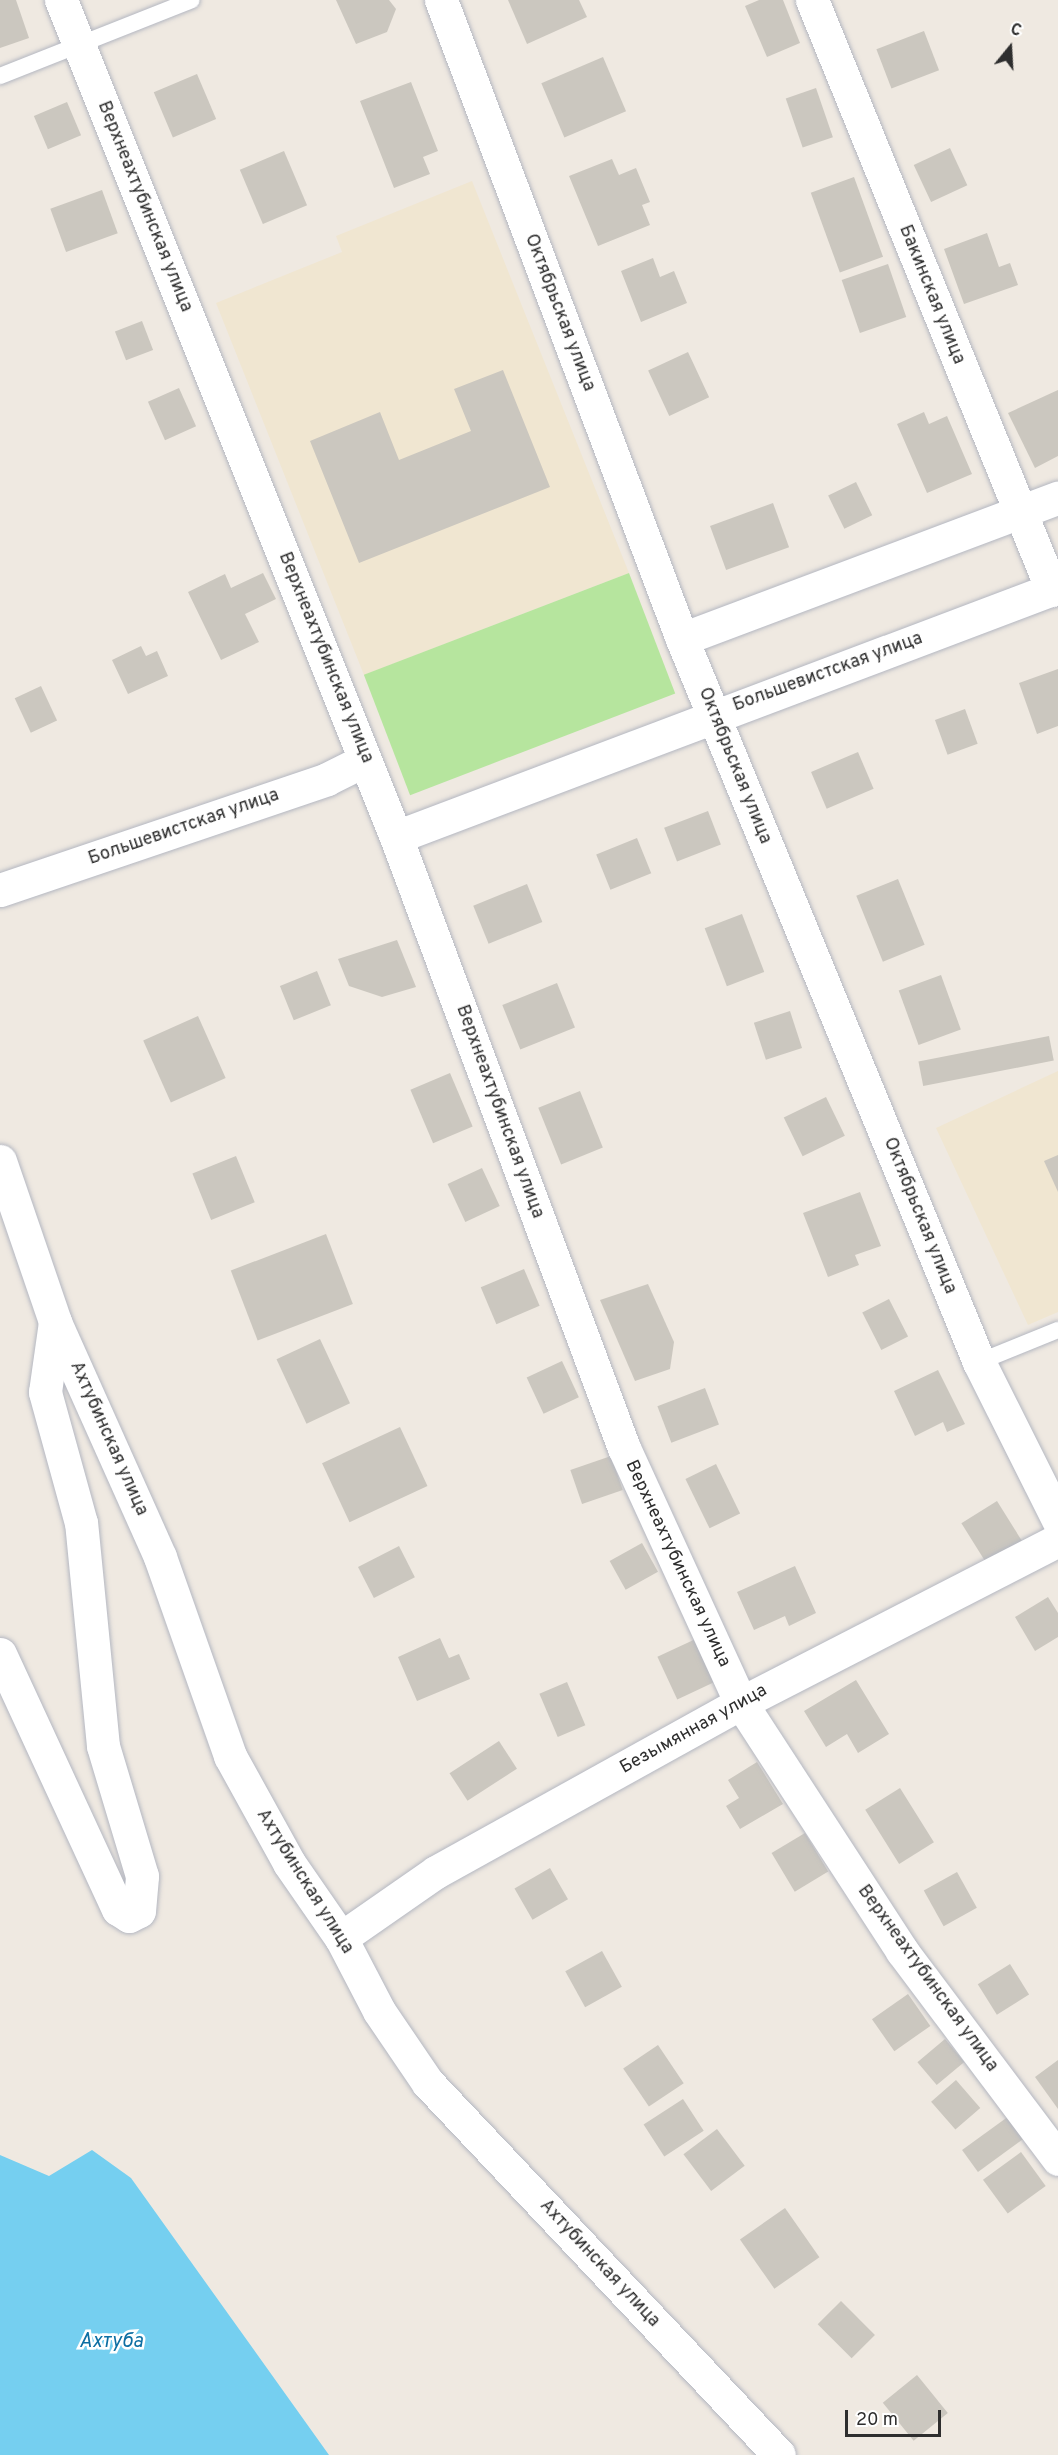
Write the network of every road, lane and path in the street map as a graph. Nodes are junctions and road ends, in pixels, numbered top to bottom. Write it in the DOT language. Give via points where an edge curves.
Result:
graph roads {
  1 [pos="62,0"];
  2 [pos="192,0"];
  3 [pos="441,0"];
  4 [pos="812,0"];
  5 [pos="79,44"];
  6 [pos="0,76"];
  7 [pos="1058,498"];
  8 [pos="1018,514"];
  9 [pos="1055,589"];
  10 [pos="682,639"];
  11 [pos="714,716"];
  12 [pos="365,760"];
  13 [pos="396,837"];
  14 [pos="0,890"];
  15 [pos="0,1161"];
  16 [pos="55,1322"];
  17 [pos="1058,1330"];
  18 [pos="979,1362"];
  19 [pos="1058,1520"];
  20 [pos="1058,1540"];
  21 [pos="0,1654"];
  22 [pos="741,1703"];
  23 [pos="341,1938"];
  24 [pos="1058,2159"];
  25 [pos="779,2455"];
  1 -- 5 [label="street, Верхнеахтубинская улица"];
  2 -- 5 [label="lane"];
  3 -- 10 [label="street, Октябрьская улица"];
  4 -- 8 [label="street, Бакинская улица"];
  5 -- 6 [label="lane"];
  5 -- 12 [label="street, Верхнеахтубинская улица"];
  7 -- 8 [label="street"];
  8 -- 9 [label="street, Бакинская улица"];
  8 -- 10 [label="street"];
  9 -- 11 [label="street, Большевистская улица"];
  10 -- 11 [label="street, Октябрьская улица"];
  11 -- 13 [label="street, Большевистская улица"];
  11 -- 18 [label="street, Октябрьская улица"];
  12 -- 13 [label="street, Верхнеахтубинская улица"];
  12 -- 14 [label="street, Большевистская улица" via="327,779"];
  13 -- 22 [label="street, Верхнеахтубинская улица" via="624,1448"];
  15 -- 16 [label="street, Ахтубинская улица"];
  16 -- 21 [label="street" via="45,1392 81,1523 103,1746 142,1876 139,1911 129,1916 118,1909"];
  16 -- 23 [label="street, Ахтубинская улица" via="160,1557 231,1756 289,1863"];
  17 -- 18 [label="lane"];
  18 -- 19 [label="street, Октябрьская улица"];
  20 -- 22 [label="street, Безымянная улица"];
  22 -- 23 [label="street, Безымянная улица" via="436,1872"];
  22 -- 24 [label="street, Верхнеахтубинская улица" via="902,1951"];
  23 -- 25 [label="street, Ахтубинская улица" via="379,2011 428,2082"];
}
